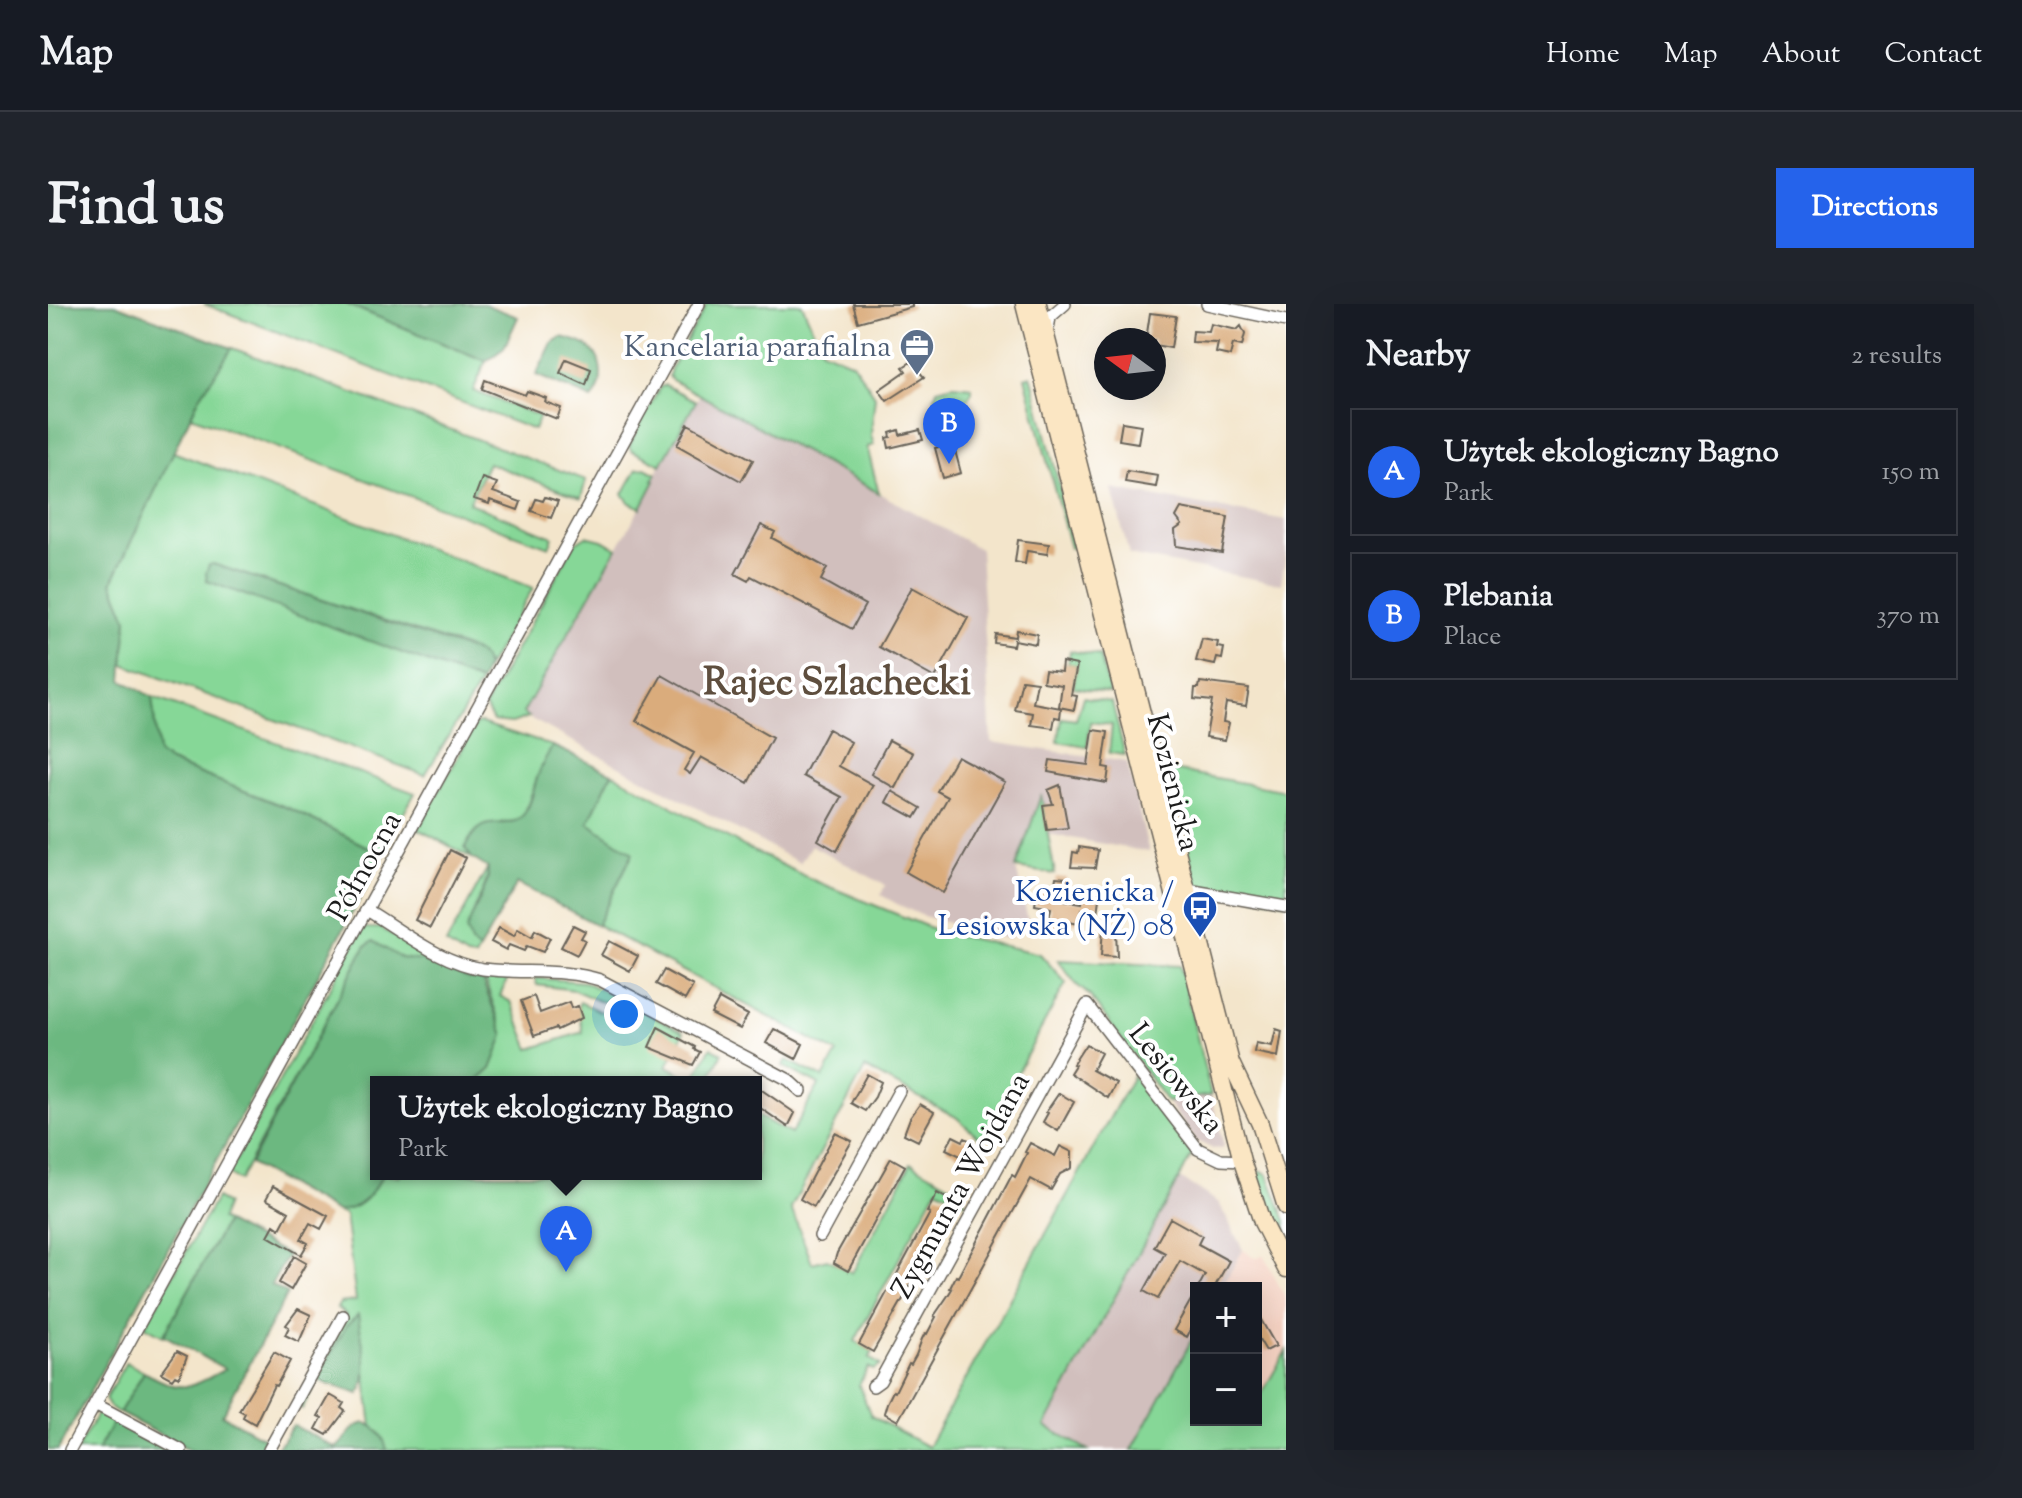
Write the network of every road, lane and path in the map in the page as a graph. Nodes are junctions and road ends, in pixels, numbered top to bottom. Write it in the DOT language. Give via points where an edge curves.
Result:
graph roads {
  1 [pos="699,304"];
  2 [pos="1207,304"];
  3 [pos="1043,305"];
  4 [pos="1286,321"];
  5 [pos="1188,890"];
  6 [pos="1286,907"];
  7 [pos="367,910"];
  8 [pos="1087,1005"];
  9 [pos="801,1091"];
  10 [pos="899,1091"];
  11 [pos="1234,1130"];
  12 [pos="1210,1156"];
  13 [pos="1242,1161"];
  14 [pos="1272,1169"];
  15 [pos="1248,1181"];
  16 [pos="1286,1207"];
  17 [pos="820,1236"];
  18 [pos="1286,1269"];
  19 [pos="343,1316"];
  20 [pos="873,1386"];
  21 [pos="95,1404"];
  22 [pos="70,1450"];
  23 [pos="181,1450"];
  24 [pos="269,1450"];
  1 -- 7 [label="street, Północna"];
  2 -- 4 [label="street"];
  3 -- 5 [label="main road, Kozienicka"];
  3 -- 11 [label="main road, Kozienicka"];
  5 -- 6 [label="street"];
  5 -- 14 [label="main road, Kozienicka" via="1231,1063 1260,1124"];
  7 -- 9 [label="street" via="459,963 600,980"];
  7 -- 21 [label="street, Północna"];
  8 -- 12 [label="street, Lesiowska" via="1193,1144"];
  8 -- 20 [label="street, Zygmunta Wojdana"];
  10 -- 17 [label="street"];
  11 -- 12 [label="street" via="1228,1151"];
  11 -- 13 [label="main road, Kozienicka"];
  12 -- 13 [label="street, Lesiowska"];
  12 -- 15 [label="street"];
  13 -- 14 [label="main road" via="1257,1159"];
  13 -- 15 [label="main road, Kozienicka"];
  14 -- 15 [label="main road" via="1254,1168"];
  14 -- 16 [label="main road, Kozienicka"];
  15 -- 18 [label="main road, Kozienicka"];
  19 -- 24 [label="street"];
  21 -- 22 [label="street, Północna"];
  21 -- 23 [label="street"];
}
